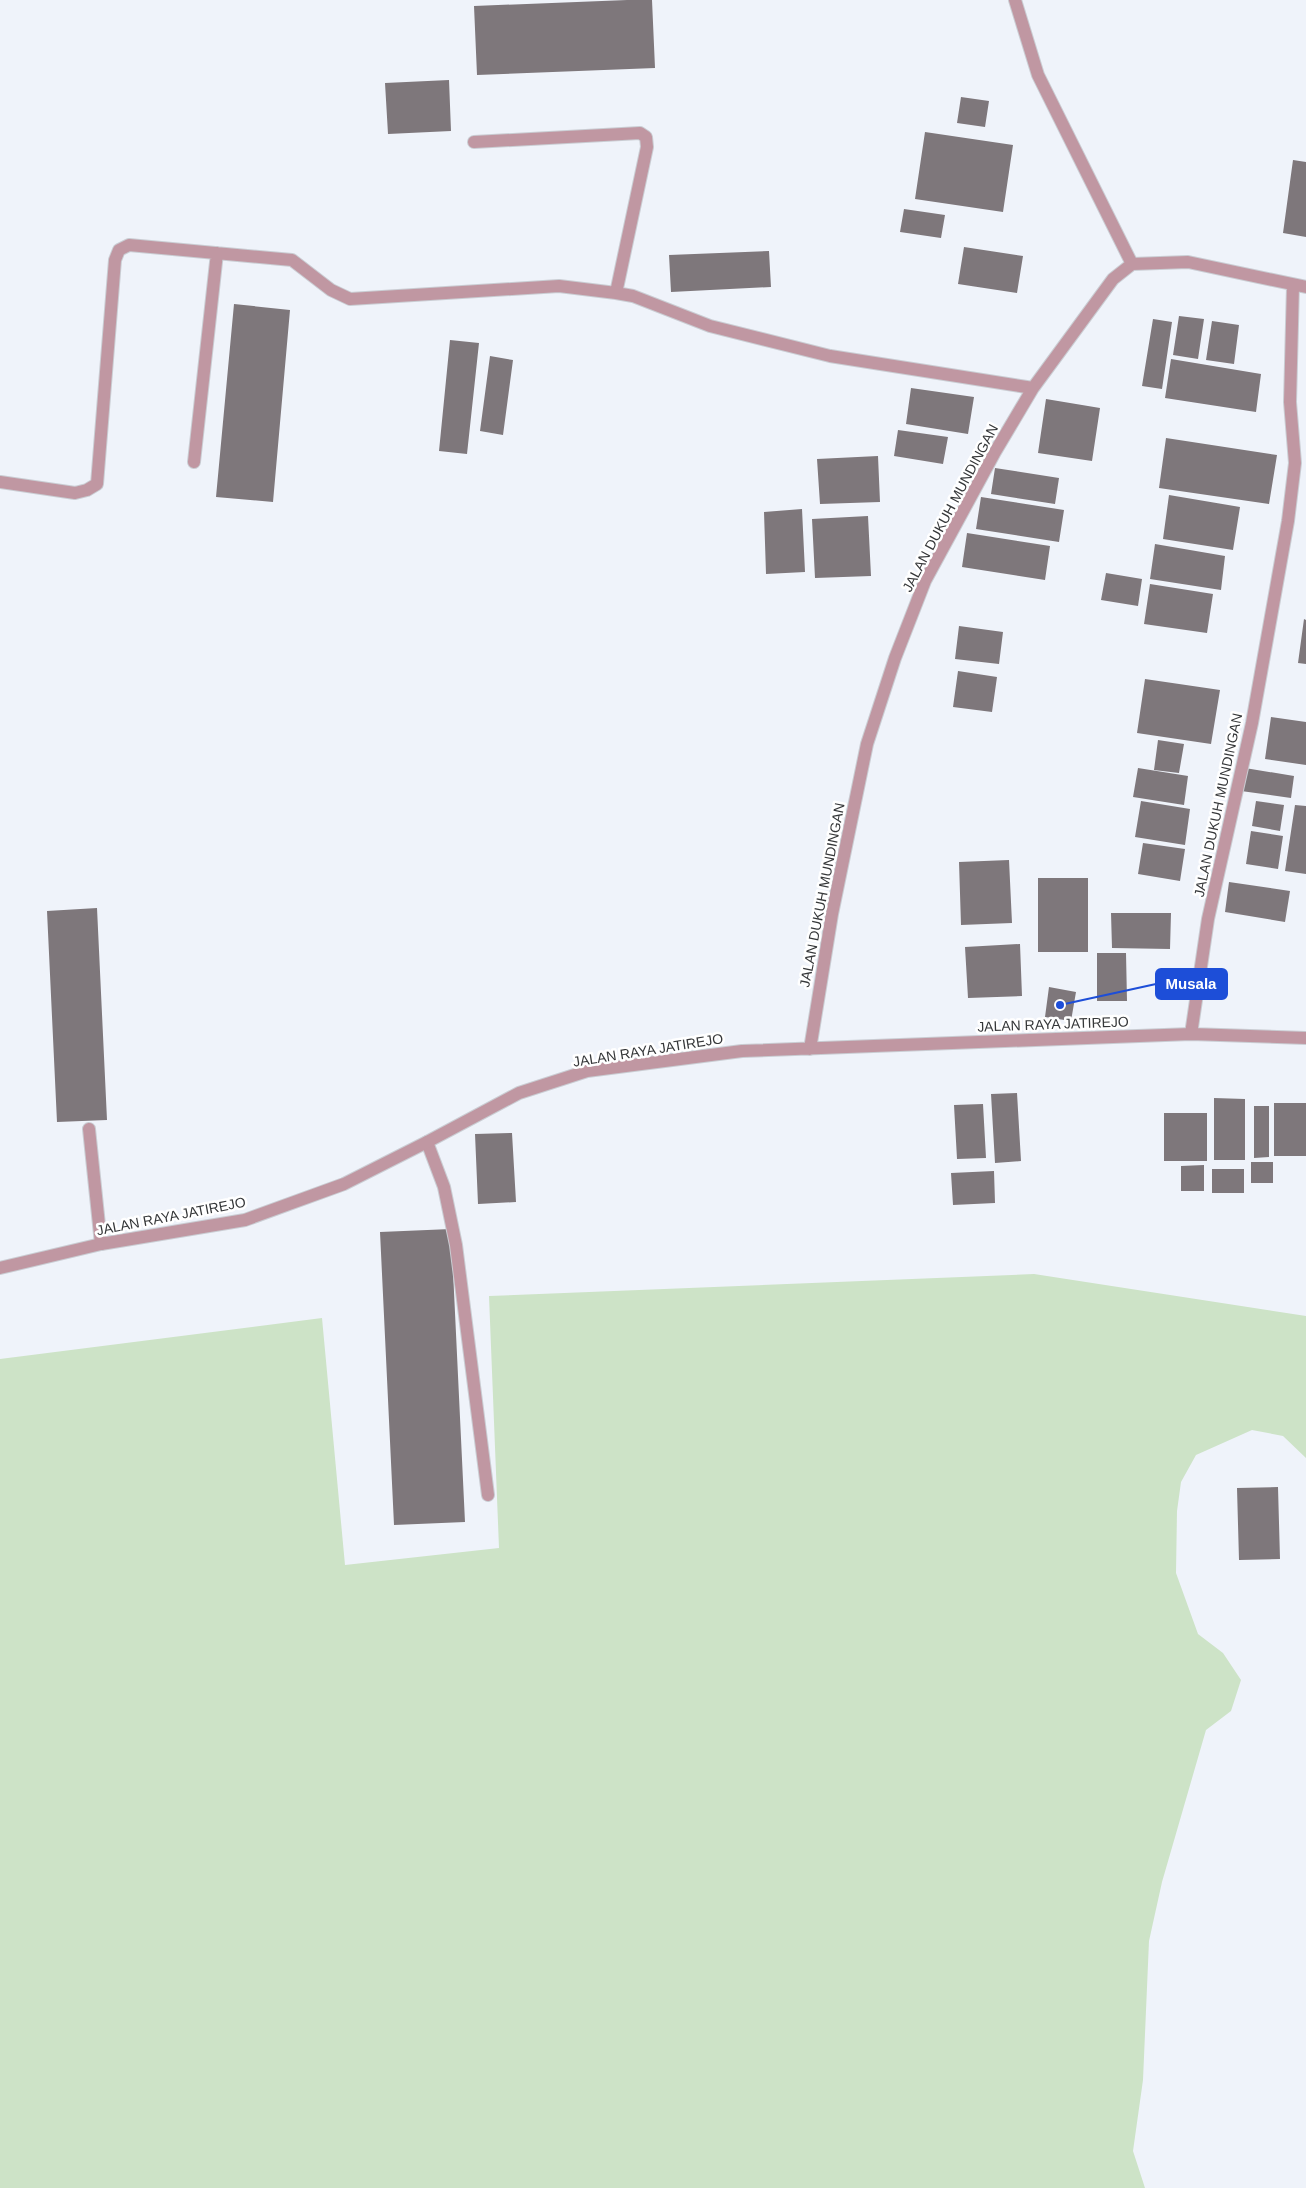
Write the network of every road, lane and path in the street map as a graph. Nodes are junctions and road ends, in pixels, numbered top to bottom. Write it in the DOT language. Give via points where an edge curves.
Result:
graph roads {
  1 [pos="1015,0"];
  2 [pos="474,142"];
  3 [pos="217,253"];
  4 [pos="1132,264"];
  5 [pos="1300,286"];
  6 [pos="616,293"];
  7 [pos="1033,388"];
  8 [pos="194,462"];
  9 [pos="0,482"];
  10 [pos="1191,1034"];
  11 [pos="1306,1038"];
  12 [pos="810,1049"];
  13 [pos="89,1129"];
  14 [pos="427,1142"];
  15 [pos="101,1244"];
  16 [pos="0,1268"];
  17 [pos="488,1495"];
  1 -- 4 [label="street" via="1038,75"];
  2 -- 6 [label="street" via="640,133 646,137 647,147"];
  3 -- 6 [label="street" via="292,260 331,290 350,299 559,286"];
  3 -- 8 [label="street"];
  3 -- 9 [label="street" via="128,245 119,250 115,260 97,484 75,493"];
  4 -- 5 [label="street, JALAN DUKUH MUNDINGAN" via="1188,262"];
  4 -- 7 [label="street, JALAN DUKUH MUNDINGAN" via="1113,279"];
  5 -- 10 [label="street, JALAN DUKUH MUNDINGAN" via="1290,402 1295,463 1288,521 1252,723 1208,919"];
  6 -- 7 [label="street" via="633,296 710,326 830,356"];
  7 -- 12 [label="street, JALAN DUKUH MUNDINGAN" via="925,581 895,658 867,744 832,914"];
  10 -- 11 [label="street, JALAN RAYA JATIREJO"];
  10 -- 12 [label="street, JALAN RAYA JATIREJO"];
  12 -- 14 [label="street, JALAN RAYA JATIREJO" via="742,1051 587,1071 519,1093"];
  13 -- 15 [label="street"];
  14 -- 15 [label="street, JALAN RAYA JATIREJO" via="344,1184 245,1220"];
  14 -- 17 [label="street" via="444,1187 456,1245"];
  15 -- 16 [label="street, JALAN RAYA JATIREJO"];
}
